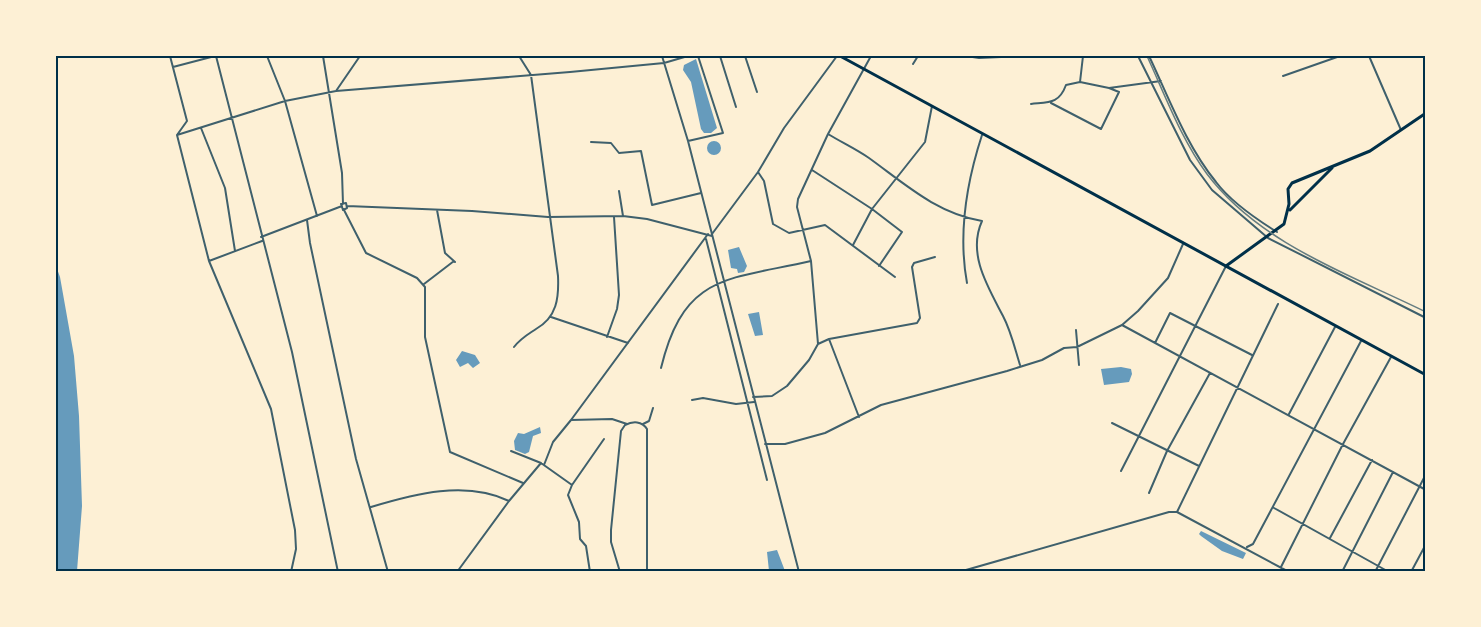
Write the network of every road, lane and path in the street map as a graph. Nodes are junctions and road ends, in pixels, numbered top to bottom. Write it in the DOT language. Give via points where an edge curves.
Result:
graph roads {
  1 [pos="170,56"];
  2 [pos="216,56"];
  3 [pos="267,56"];
  4 [pos="323,56"];
  5 [pos="360,56"];
  6 [pos="519,56"];
  7 [pos="662,56"];
  8 [pos="688,56"];
  9 [pos="698,56"];
  10 [pos="720,56"];
  11 [pos="745,56"];
  12 [pos="838,56"];
  13 [pos="871,56"];
  14 [pos="918,56"];
  15 [pos="966,56"];
  16 [pos="1026,56"];
  17 [pos="1083,56"];
  18 [pos="1138,56"];
  19 [pos="1149,56"];
  20 [pos="1340,56"];
  21 [pos="1369,56"];
  22 [pos="664,63"];
  23 [pos="913,64"];
  24 [pos="173,67"];
  25 [pos="862,69"];
  26 [pos="531,75"];
  27 [pos="1283,76"];
  28 [pos="1161,81"];
  29 [pos="1080,82"];
  30 [pos="1150,82"];
  31 [pos="1109,88"];
  32 [pos="336,91"];
  33 [pos="757,92"];
  34 [pos="328,93"];
  35 [pos="285,101"];
  36 [pos="1051,103"];
  37 [pos="1032,104"];
  38 [pos="932,106"];
  39 [pos="736,107"];
  40 [pos="1425,113"];
  41 [pos="234,118"];
  42 [pos="201,128"];
  43 [pos="1401,131"];
  44 [pos="828,134"];
  45 [pos="177,135"];
  46 [pos="982,135"];
  47 [pos="688,141"];
  48 [pos="591,142"];
  49 [pos="1333,168"];
  50 [pos="811,169"];
  51 [pos="758,172"];
  52 [pos="896,179"];
  53 [pos="619,191"];
  54 [pos="701,193"];
  55 [pos="344,206"];
  56 [pos="872,209"];
  57 [pos="436,210"];
  58 [pos="1288,211"];
  59 [pos="317,216"];
  60 [pos="623,216"];
  61 [pos="548,217"];
  62 [pos="614,217"];
  63 [pos="965,218"];
  64 [pos="307,220"];
  65 [pos="804,228"];
  66 [pos="1277,232"];
  67 [pos="711,235"];
  68 [pos="705,238"];
  69 [pos="1268,238"];
  70 [pos="262,239"];
  71 [pos="1184,242"];
  72 [pos="853,245"];
  73 [pos="236,251"];
  74 [pos="935,257"];
  75 [pos="209,261"];
  76 [pos="811,261"];
  77 [pos="879,266"];
  78 [pos="1226,266"];
  79 [pos="896,277"];
  80 [pos="723,281"];
  81 [pos="967,283"];
  82 [pos="424,284"];
  83 [pos="715,284"];
  84 [pos="1278,304"];
  85 [pos="550,317"];
  86 [pos="1425,318"];
  87 [pos="1122,325"];
  88 [pos="1196,327"];
  89 [pos="1335,327"];
  90 [pos="1076,330"];
  91 [pos="608,337"];
  92 [pos="828,339"];
  93 [pos="1362,340"];
  94 [pos="628,343"];
  95 [pos="818,344"];
  96 [pos="1155,344"];
  97 [pos="514,347"];
  98 [pos="1077,347"];
  99 [pos="1252,355"];
  100 [pos="1392,356"];
  101 [pos="1180,358"];
  102 [pos="1020,365"];
  103 [pos="1079,365"];
  104 [pos="661,368"];
  105 [pos="1209,373"];
  106 [pos="1425,375"];
  107 [pos="1237,387"];
  108 [pos="753,397"];
  109 [pos="692,400"];
  110 [pos="755,402"];
  111 [pos="747,403"];
  112 [pos="653,408"];
  113 [pos="1288,415"];
  114 [pos="859,417"];
  115 [pos="571,420"];
  116 [pos="627,423"];
  117 [pos="1112,423"];
  118 [pos="643,424"];
  119 [pos="1315,430"];
  120 [pos="1139,435"];
  121 [pos="604,439"];
  122 [pos="765,444"];
  123 [pos="1343,444"];
  124 [pos="511,451"];
  125 [pos="1167,451"];
  126 [pos="1372,460"];
  127 [pos="543,464"];
  128 [pos="1199,466"];
  129 [pos="1121,471"];
  130 [pos="1393,472"];
  131 [pos="1425,474"];
  132 [pos="768,480"];
  133 [pos="523,483"];
  134 [pos="572,485"];
  135 [pos="1420,486"];
  136 [pos="1425,489"];
  137 [pos="1149,493"];
  138 [pos="508,501"];
  139 [pos="371,507"];
  140 [pos="1273,507"];
  141 [pos="1177,512"];
  142 [pos="1302,522"];
  143 [pos="1330,538"];
  144 [pos="1425,544"];
  145 [pos="1244,547"];
  146 [pos="1352,551"];
  147 [pos="1378,566"];
  148 [pos="1281,567"];
  149 [pos="291,572"];
  150 [pos="338,572"];
  151 [pos="388,572"];
  152 [pos="457,572"];
  153 [pos="590,572"];
  154 [pos="620,572"];
  155 [pos="647,572"];
  156 [pos="799,572"];
  157 [pos="959,572"];
  158 [pos="1289,572"];
  159 [pos="1342,572"];
  160 [pos="1375,572"];
  161 [pos="1389,572"];
  162 [pos="1411,572"];
  1 -- 24 [label="street"];
  2 -- 24 [label="street"];
  2 -- 41 [label="street"];
  3 -- 35 [label="street"];
  4 -- 34 [label="street"];
  5 -- 32 [label="street"];
  6 -- 26 [label="street"];
  7 -- 22 [label="street"];
  8 -- 22 [label="street"];
  9 -- 47 [label="street" via="723,133"];
  10 -- 39 [label="street"];
  11 -- 33 [label="street"];
  12 -- 25 [label="main road"];
  12 -- 51 [label="street" via="784,128"];
  13 -- 25 [label="street"];
  14 -- 23 [label="street"];
  15 -- 16 [label="street"];
  17 -- 29 [label="street"];
  18 -- 30 [label="street"];
  19 -- 28 [label="street"];
  20 -- 27 [label="street"];
  21 -- 43 [label="street"];
  22 -- 26 [label="street"];
  22 -- 47 [label="street"];
  24 -- 45 [label="street" via="186,121"];
  25 -- 38 [label="main road"];
  25 -- 44 [label="street"];
  26 -- 32 [label="street"];
  26 -- 61 [label="street"];
  28 -- 30 [label="street"];
  28 -- 66 [label="street" via="1193,149 1215,182"];
  29 -- 31 [label="street"];
  29 -- 36 [label="street" via="1066,85 1061,97"];
  30 -- 31 [label="street"];
  30 -- 69 [label="street" via="1190,160 1212,190"];
  31 -- 36 [label="street" via="1119,92 1101,129"];
  32 -- 34 [label="street"];
  34 -- 35 [label="street"];
  34 -- 55 [label="street"];
  35 -- 41 [label="street"];
  35 -- 59 [label="street"];
  36 -- 37 [label="street"];
  38 -- 46 [label="main road"];
  38 -- 52 [label="street" via="925,142"];
  40 -- 43 [label="main road"];
  41 -- 42 [label="street"];
  41 -- 70 [label="street"];
  42 -- 45 [label="street"];
  42 -- 73 [label="street" via="225,188"];
  43 -- 49 [label="main road" via="1370,152"];
  44 -- 50 [label="street"];
  44 -- 52 [label="street" via="867,156"];
  45 -- 75 [label="street"];
  46 -- 63 [label="street"];
  46 -- 71 [label="main road"];
  47 -- 54 [label="street"];
  48 -- 54 [label="street" via="611,143 619,153 641,151 652,205"];
  49 -- 58 [label="main road"];
  49 -- 58 [label="main road" via="1290,186"];
  50 -- 56 [label="street"];
  50 -- 65 [label="street" via="797,207"];
  51 -- 65 [label="street" via="764,181 773,224 789,233"];
  51 -- 67 [label="street"];
  52 -- 56 [label="street"];
  52 -- 63 [label="street" via="934,205"];
  53 -- 60 [label="street"];
  54 -- 67 [label="street"];
  55 -- 57 [label="street"];
  55 -- 59 [label="street"];
  55 -- 82 [label="street" via="366,253"];
  56 -- 72 [label="street"];
  56 -- 77 [label="street" via="902,232"];
  57 -- 61 [label="street"];
  57 -- 82 [label="street" via="445,253 454,261"];
  58 -- 66 [label="main road" via="1287,220"];
  59 -- 64 [label="street"];
  60 -- 62 [label="street"];
  60 -- 67 [label="street"];
  61 -- 62 [label="street"];
  61 -- 85 [label="street" via="559,302"];
  62 -- 91 [label="street" via="619,295"];
  63 -- 81 [label="street" via="962,251"];
  63 -- 102 [label="street" via="982,221 976,241 981,270 1004,317"];
  64 -- 70 [label="street"];
  64 -- 139 [label="street" via="352,441"];
  65 -- 72 [label="street" via="825,225"];
  65 -- 76 [label="street"];
  66 -- 69 [label="main road"];
  67 -- 68 [label="street"];
  67 -- 80 [label="street"];
  68 -- 83 [label="street"];
  68 -- 94 [label="street"];
  69 -- 78 [label="main road"];
  69 -- 86 [label="street"];
  70 -- 73 [label="street"];
  70 -- 150 [label="street" via="292,352"];
  71 -- 78 [label="main road"];
  71 -- 87 [label="street" via="1168,278"];
  72 -- 77 [label="street"];
  73 -- 75 [label="street"];
  74 -- 92 [label="street" via="912,267 918,323"];
  75 -- 149 [label="street" via="271,409 295,530"];
  76 -- 80 [label="street"];
  76 -- 95 [label="street"];
  77 -- 79 [label="street"];
  78 -- 88 [label="street"];
  78 -- 89 [label="main road"];
  80 -- 83 [label="street"];
  80 -- 108 [label="street"];
  82 -- 133 [label="street" via="425,337 447,448"];
  83 -- 104 [label="street" via="699,292 676,322"];
  83 -- 111 [label="street"];
  84 -- 99 [label="street"];
  85 -- 91 [label="street"];
  85 -- 97 [label="street"];
  87 -- 96 [label="street"];
  87 -- 98 [label="street"];
  88 -- 96 [label="street" via="1170,313"];
  88 -- 99 [label="street"];
  88 -- 101 [label="street"];
  89 -- 93 [label="main road"];
  89 -- 113 [label="street"];
  90 -- 98 [label="street"];
  91 -- 94 [label="street"];
  92 -- 95 [label="street"];
  92 -- 114 [label="street"];
  93 -- 100 [label="main road"];
  93 -- 119 [label="street"];
  94 -- 115 [label="street"];
  95 -- 108 [label="street" via="787,386 772,396"];
  96 -- 101 [label="street"];
  98 -- 102 [label="street"];
  98 -- 103 [label="street"];
  99 -- 107 [label="street"];
  100 -- 106 [label="main road"];
  100 -- 123 [label="street"];
  101 -- 105 [label="street"];
  101 -- 120 [label="street"];
  102 -- 114 [label="street" via="881,405"];
  105 -- 107 [label="street"];
  105 -- 125 [label="street"];
  107 -- 113 [label="street"];
  107 -- 128 [label="street"];
  108 -- 110 [label="street"];
  109 -- 111 [label="street"];
  110 -- 111 [label="street"];
  110 -- 122 [label="street"];
  111 -- 132 [label="street"];
  112 -- 118 [label="street" via="649,421"];
  113 -- 119 [label="street"];
  114 -- 122 [label="street" via="800,441"];
  115 -- 116 [label="street" via="612,419"];
  115 -- 127 [label="street" via="553,442"];
  116 -- 118 [label="street"];
  116 -- 154 [label="street" via="621,431 611,530"];
  117 -- 120 [label="street"];
  118 -- 155 [label="street" via="647,429"];
  119 -- 123 [label="street"];
  119 -- 140 [label="street"];
  120 -- 125 [label="street"];
  120 -- 129 [label="street"];
  121 -- 134 [label="street"];
  122 -- 156 [label="street"];
  123 -- 126 [label="street"];
  123 -- 142 [label="street"];
  124 -- 127 [label="street"];
  125 -- 128 [label="street"];
  125 -- 137 [label="street"];
  126 -- 130 [label="street"];
  126 -- 143 [label="street"];
  127 -- 133 [label="street"];
  127 -- 134 [label="street"];
  128 -- 141 [label="street"];
  130 -- 135 [label="street"];
  130 -- 146 [label="street"];
  131 -- 135 [label="street"];
  133 -- 138 [label="street"];
  134 -- 153 [label="street" via="569,498 577,514"];
  135 -- 136 [label="street"];
  135 -- 147 [label="street"];
  138 -- 139 [label="street" via="468,490 436,492"];
  138 -- 152 [label="street"];
  139 -- 151 [label="street"];
  140 -- 142 [label="street"];
  140 -- 145 [label="street" via="1253,544"];
  141 -- 145 [label="street"];
  141 -- 157 [label="street" via="1134,520"];
  142 -- 143 [label="street"];
  142 -- 148 [label="street"];
  143 -- 146 [label="street"];
  144 -- 162 [label="street"];
  145 -- 148 [label="street"];
  146 -- 147 [label="street"];
  146 -- 159 [label="street"];
  147 -- 160 [label="street"];
  147 -- 161 [label="street"];
  148 -- 158 [label="street"];
}
